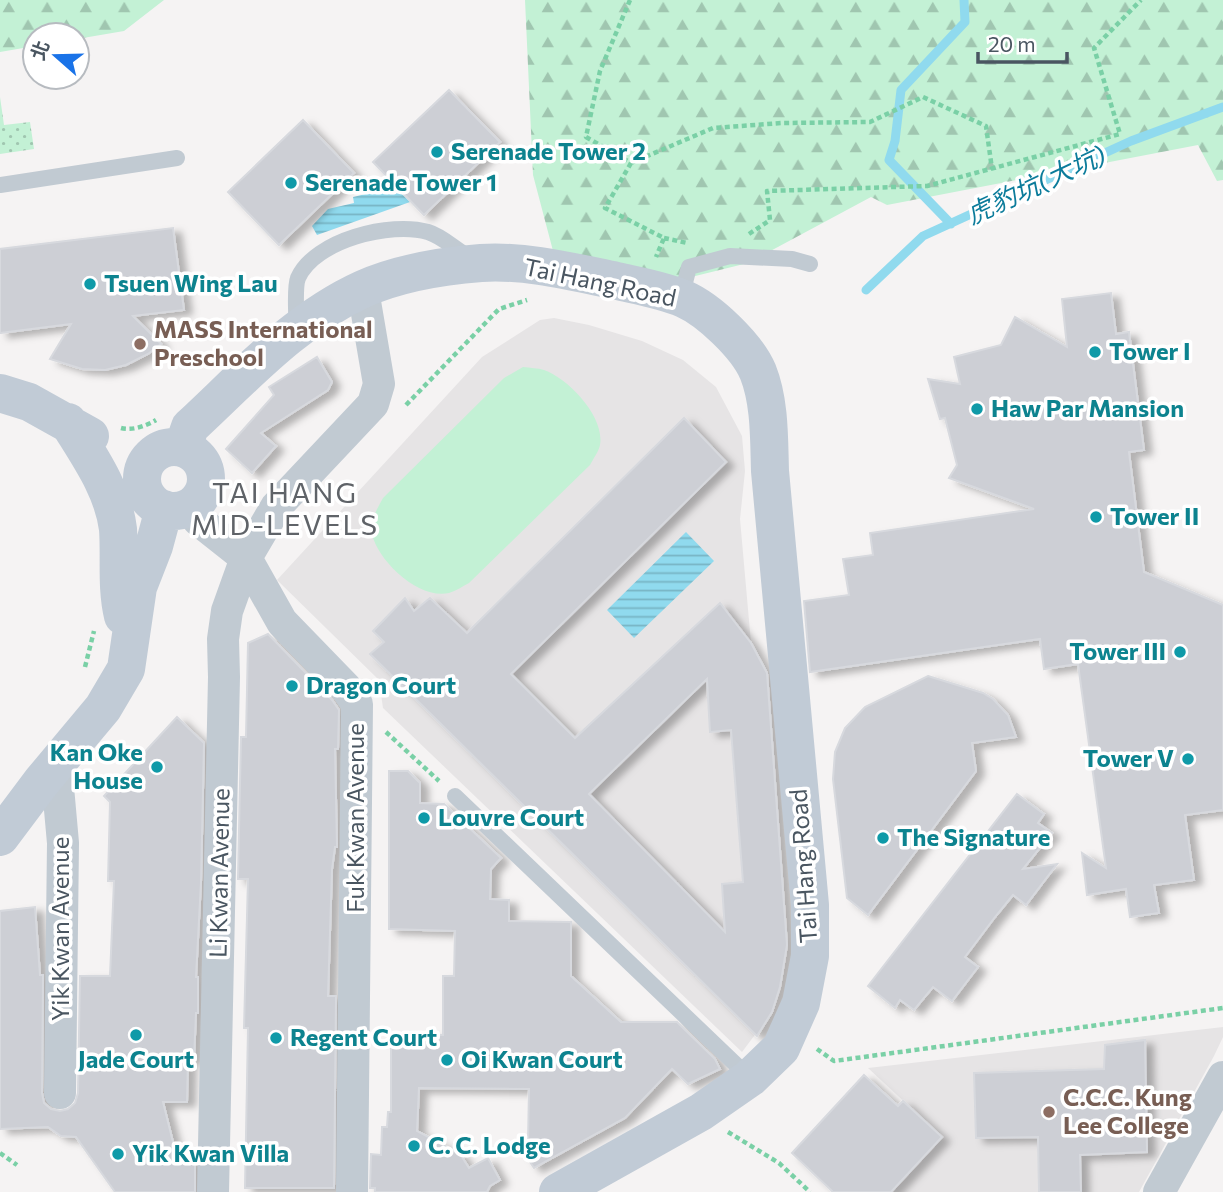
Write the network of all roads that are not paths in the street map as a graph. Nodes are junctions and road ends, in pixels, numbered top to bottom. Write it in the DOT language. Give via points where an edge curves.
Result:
graph roads {
  1 [pos="177,158"];
  2 [pos="0,185"];
  3 [pos="482,263"];
  4 [pos="810,264"];
  5 [pos="683,288"];
  6 [pos="363,290"];
  7 [pos="296,329"];
  8 [pos="0,393"];
  9 [pos="68,422"];
  10 [pos="183,447"];
  11 [pos="144,466"];
  12 [pos="176,509"];
  13 [pos="246,558"];
  14 [pos="130,641"];
  15 [pos="56,765"];
  16 [pos="455,796"];
  17 [pos="0,837"];
  18 [pos="1223,1077"];
  19 [pos="750,1078"];
  20 [pos="60,1093"];
  21 [pos="213,1192"];
  22 [pos="352,1192"];
  23 [pos="558,1192"];
  24 [pos="1159,1192"];
  1 -- 2 [label="lane"];
  3 -- 5 [label="main road, Tai Hang Road" via="547,266 645,287"];
  3 -- 6 [label="main road, Tai Hang Road" via="406,274"];
  3 -- 7 [label="lane" via="429,232 384,231 339,241 315,255 298,279"];
  4 -- 5 [label="lane" via="730,256 689,267"];
  5 -- 19 [label="main road, Tai Hang Road" via="747,355 758,372 767,413 810,905 810,956 801,1003 781,1048"];
  6 -- 7 [label="main road, Tai Hang Road"];
  6 -- 13 [label="street, Li Kwan Avenue" via="379,384 373,404 276,507"];
  7 -- 10 [label="main road, Tai Hang Road" via="190,427"];
  8 -- 9 [label="main road"];
  9 -- 11 [label="main road"];
  9 -- 14 [label="main road" via="105,482 117,528 119,600"];
  10 -- 11 [label="main road" via="153,453"];
  10 -- 12 [label="main road" via="197,454 207,484 200,498"];
  11 -- 12 [label="main road" via="141,482 146,497 158,508"];
  12 -- 13 [label="street, Fuk Kwan Avenue" via="198,520"];
  12 -- 14 [label="main road" via="154,546 138,587"];
  13 -- 21 [label="street, Li Kwan Avenue" via="227,611 223,639"];
  13 -- 22 [label="street, Fuk Kwan Avenue" via="282,622 357,704"];
  14 -- 15 [label="main road" via="126,669 103,708"];
  15 -- 17 [label="main road"];
  15 -- 20 [label="street, Yik Kwan Avenue" via="63,843"];
  16 -- 19 [label="lane"];
  18 -- 24 [label="street"];
  19 -- 23 [label="main road, Tai Hang Road" via="701,1112"];
}
